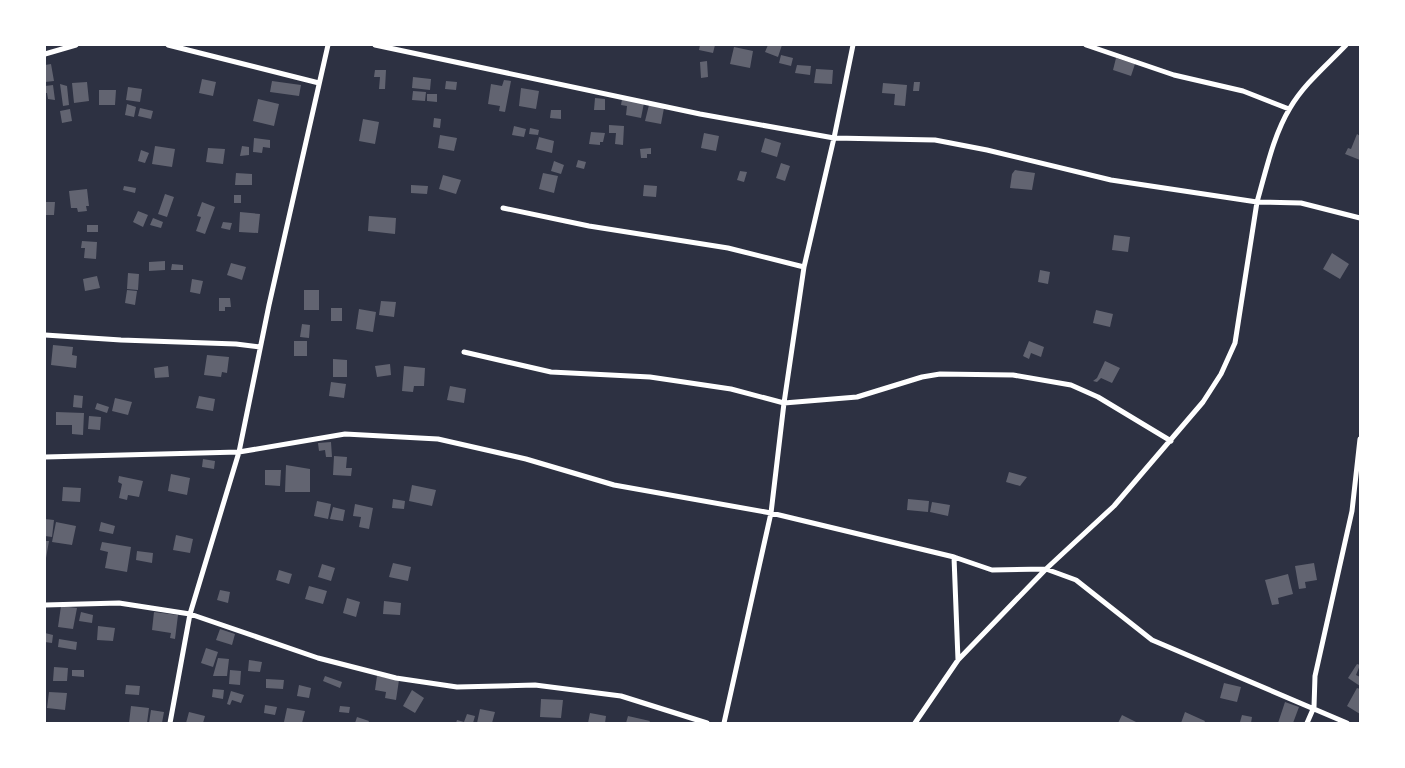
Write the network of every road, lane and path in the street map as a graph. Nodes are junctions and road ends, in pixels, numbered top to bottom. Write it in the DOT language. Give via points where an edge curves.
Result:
graph roads {
  1 [pos="76,45"];
  2 [pos="168,45"];
  3 [pos="328,45"];
  4 [pos="375,45"];
  5 [pos="853,45"];
  6 [pos="1086,45"];
  7 [pos="1346,45"];
  8 [pos="45,54"];
  9 [pos="319,83"];
  10 [pos="1289,109"];
  11 [pos="834,138"];
  12 [pos="1257,202"];
  13 [pos="503,208"];
  14 [pos="1360,218"];
  15 [pos="804,267"];
  16 [pos="45,334"];
  17 [pos="260,347"];
  18 [pos="464,352"];
  19 [pos="784,404"];
  20 [pos="1171,440"];
  21 [pos="1360,440"];
  22 [pos="239,452"];
  23 [pos="45,457"];
  24 [pos="772,513"];
  25 [pos="954,557"];
  26 [pos="1046,569"];
  27 [pos="45,605"];
  28 [pos="190,614"];
  29 [pos="958,660"];
  30 [pos="1314,707"];
  31 [pos="170,723"];
  32 [pos="707,723"];
  33 [pos="724,723"];
  34 [pos="915,723"];
  35 [pos="1307,723"];
  36 [pos="1347,723"];
  1 -- 8 [label="street"];
  2 -- 9 [label="street"];
  3 -- 9 [label="street"];
  4 -- 11 [label="street" via="700,114"];
  5 -- 11 [label="street"];
  6 -- 10 [label="street" via="1174,75 1243,91"];
  7 -- 10 [label="street" via="1302,90"];
  9 -- 17 [label="street"];
  10 -- 12 [label="street" via="1278,132"];
  11 -- 12 [label="street" via="935,140 1111,180"];
  11 -- 15 [label="street"];
  12 -- 14 [label="street" via="1301,203"];
  12 -- 20 [label="street" via="1235,343 1203,402"];
  13 -- 15 [label="street" via="589,226 728,248"];
  15 -- 19 [label="street"];
  16 -- 17 [label="street"];
  17 -- 22 [label="street"];
  18 -- 19 [label="street" via="551,372 650,377 731,389"];
  19 -- 20 [label="street" via="857,397 940,374 1013,375 1071,385"];
  19 -- 24 [label="street"];
  20 -- 26 [label="street" via="1114,506"];
  21 -- 30 [label="street" via="1352,511 1314,676"];
  22 -- 23 [label="street"];
  22 -- 24 [label="street" via="344,434 438,439 526,459 614,485"];
  22 -- 28 [label="street"];
  24 -- 25 [label="street"];
  24 -- 33 [label="street"];
  25 -- 26 [label="street" via="992,570"];
  25 -- 29 [label="street"];
  26 -- 29 [label="street"];
  26 -- 30 [label="street" via="1076,580 1152,640"];
  27 -- 28 [label="street" via="119,604"];
  28 -- 31 [label="street"];
  28 -- 32 [label="street" via="318,658 396,678 457,687 535,685 621,696"];
  29 -- 34 [label="street"];
  30 -- 35 [label="street"];
  30 -- 36 [label="street"];
}
